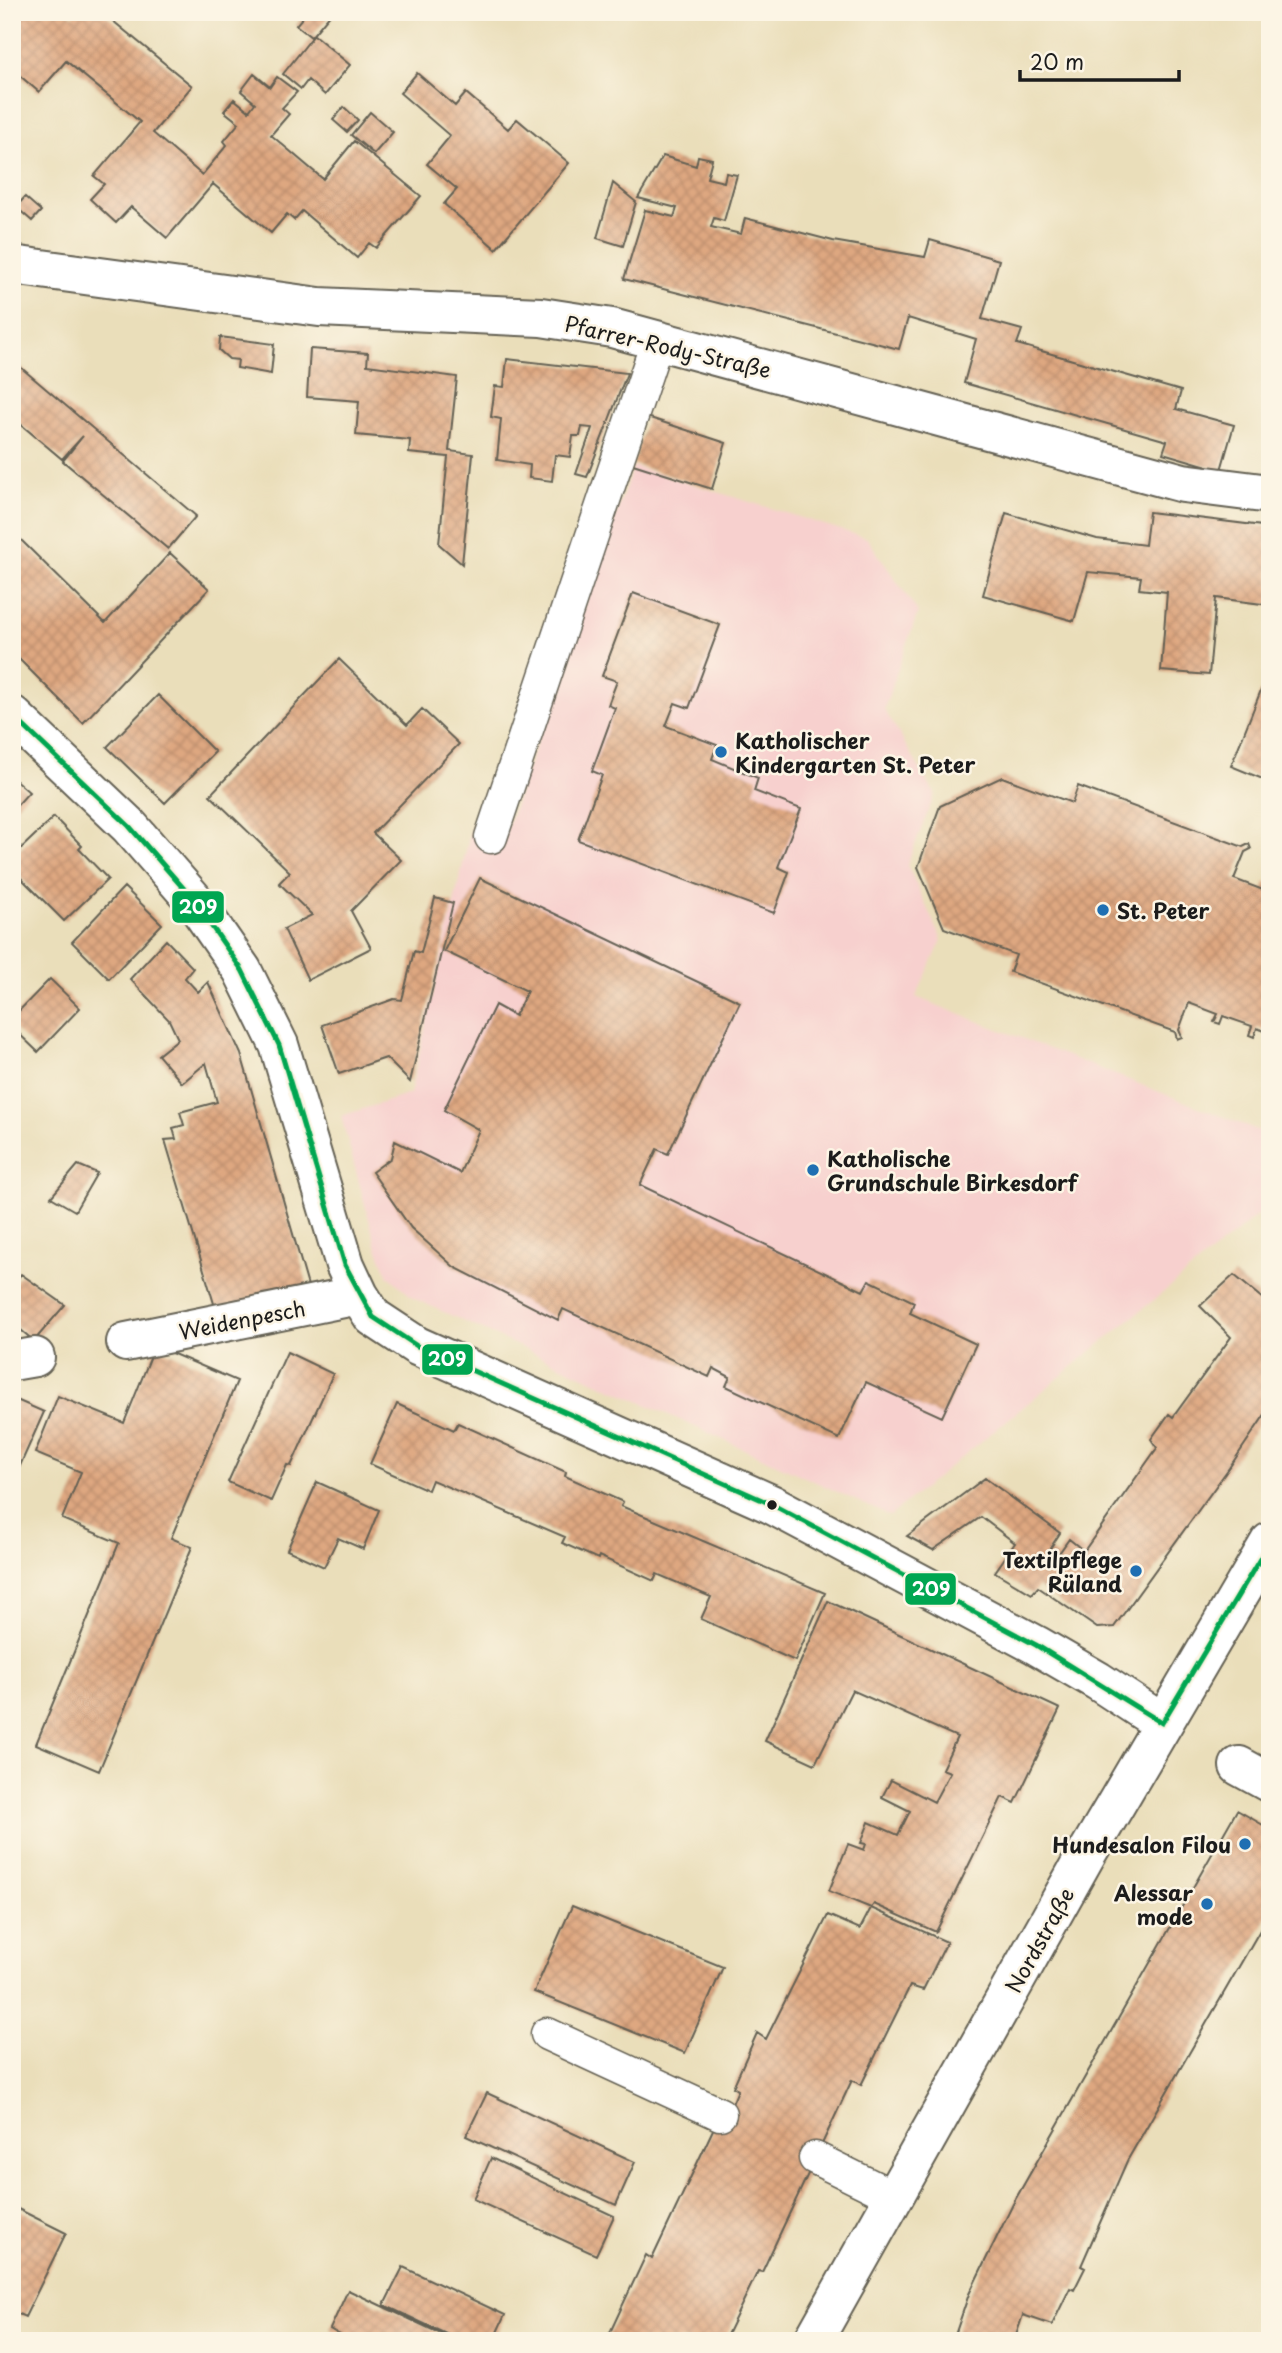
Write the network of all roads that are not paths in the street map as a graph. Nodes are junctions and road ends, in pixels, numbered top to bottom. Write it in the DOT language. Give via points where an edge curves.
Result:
graph roads {
  1 [pos="12,265"];
  2 [pos="658,339"];
  3 [pos="1270,494"];
  4 [pos="12,715"];
  5 [pos="491,837"];
  6 [pos="359,1295"];
  7 [pos="126,1342"];
  8 [pos="1270,1542"];
  9 [pos="1162,1723"];
  10 [pos="547,2034"];
  11 [pos="720,2114"];
  12 [pos="815,2158"];
  13 [pos="894,2197"];
  14 [pos="813,2341"];
  1 -- 2 [label="street, Pfarrer-Rody-Straße" via="318,307 541,317"];
  2 -- 3 [label="street, Pfarrer-Rody-Straße" via="1183,483"];
  2 -- 5 [label="lane"];
  4 -- 6 [label="street" via="129,826 192,898 242,970 279,1045 345,1265"];
  6 -- 7 [label="street, Weidenpesch"];
  6 -- 9 [label="street" via="373,1317 417,1346 771,1504 1037,1645"];
  8 -- 9 [label="street, Nordstraße"];
  9 -- 13 [label="street, Nordstraße"];
  10 -- 11 [label="lane"];
  12 -- 13 [label="lane"];
  13 -- 14 [label="street, Nordstraße"];
}
